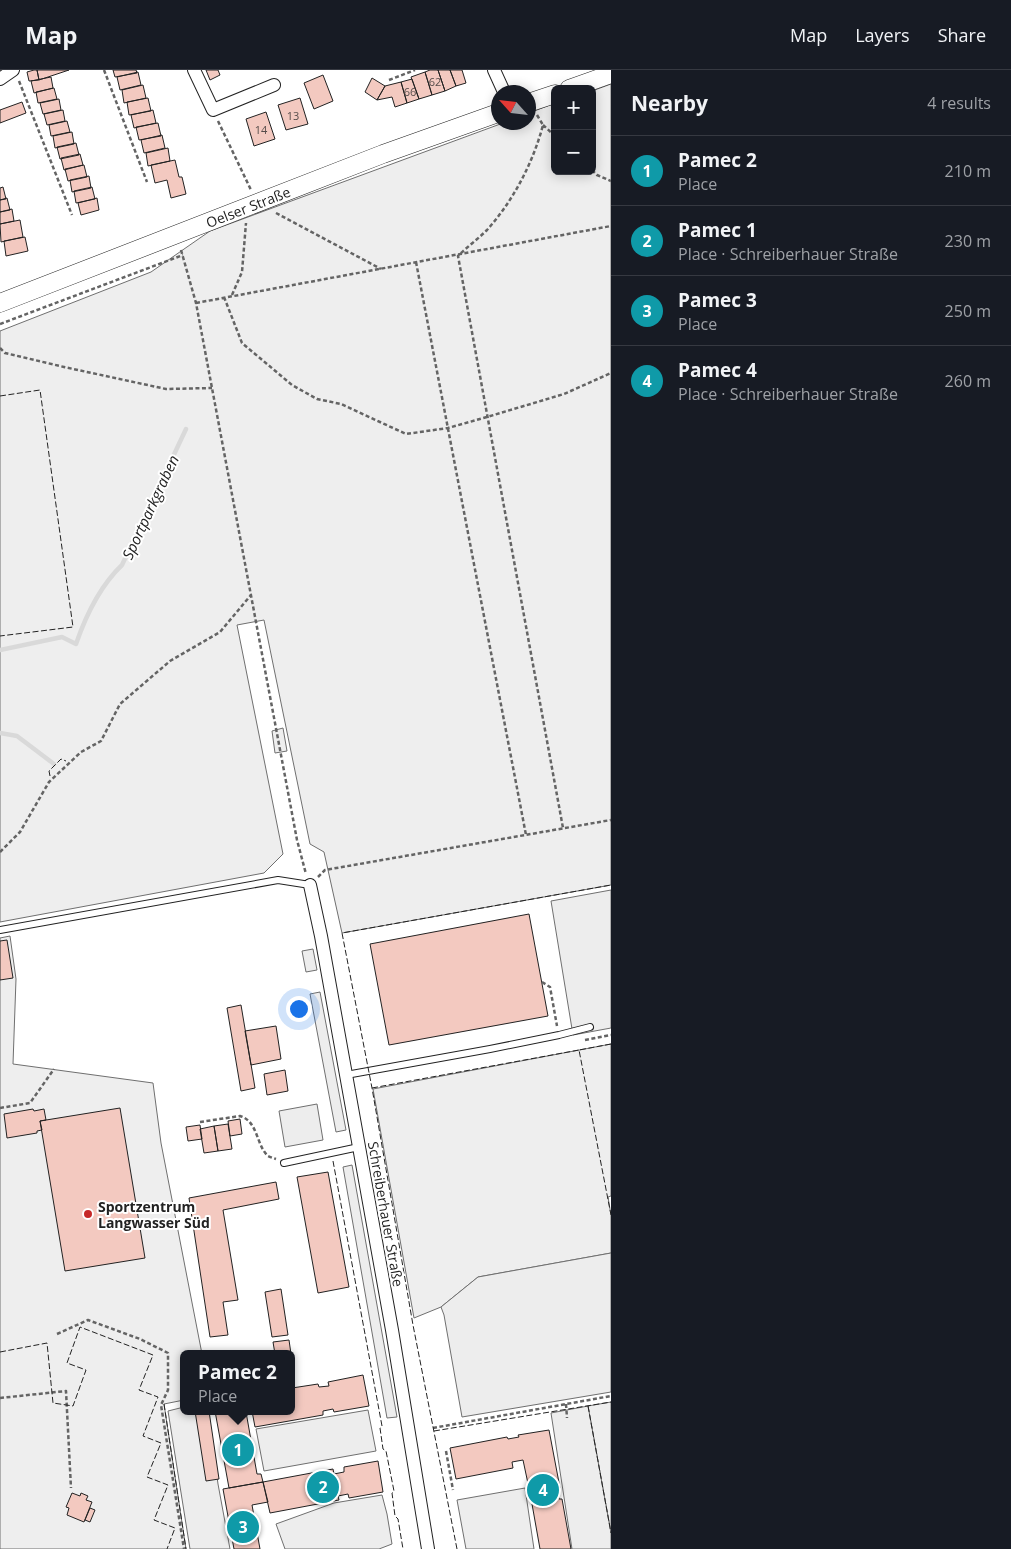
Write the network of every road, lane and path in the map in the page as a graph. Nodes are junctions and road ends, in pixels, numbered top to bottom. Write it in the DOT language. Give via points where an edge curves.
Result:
graph roads {
  1 [pos="104,70"];
  2 [pos="194,70"];
  3 [pos="415,70"];
  4 [pos="494,70"];
  5 [pos="16,74"];
  6 [pos="611,74"];
  7 [pos="0,79"];
  8 [pos="388,80"];
  9 [pos="274,85"];
  10 [pos="501,85"];
  11 [pos="580,85"];
  12 [pos="551,95"];
  13 [pos="536,100"];
  14 [pos="213,110"];
  15 [pos="536,113"];
  16 [pos="491,116"];
  17 [pos="543,125"];
  18 [pos="551,132"];
  19 [pos="596,173"];
  20 [pos="611,181"];
  21 [pos="147,182"];
  22 [pos="257,202"];
  23 [pos="72,215"];
  24 [pos="611,226"];
  25 [pos="177,234"];
  26 [pos="183,255"];
  27 [pos="458,256"];
  28 [pos="416,262"];
  29 [pos="381,269"];
  30 [pos="232,295"];
  31 [pos="224,297"];
  32 [pos="0,303"];
  33 [pos="196,303"];
  34 [pos="0,324"];
  35 [pos="0,348"];
  36 [pos="611,373"];
  37 [pos="212,388"];
  38 [pos="487,417"];
  39 [pos="448,428"];
  40 [pos="251,595"];
  41 [pos="611,820"];
  42 [pos="562,828"];
  43 [pos="526,836"];
  44 [pos="0,852"];
  45 [pos="310,885"];
  46 [pos="0,930"];
  47 [pos="590,1027"];
  48 [pos="54,1069"];
  49 [pos="346,1075"];
  50 [pos="0,1108"];
  51 [pos="200,1122"];
  52 [pos="359,1148"];
  53 [pos="284,1163"];
  54 [pos="57,1334"];
  55 [pos="611,1396"];
  56 [pos="0,1398"];
  57 [pos="566,1404"];
  58 [pos="567,1418"];
  59 [pos="434,1428"];
  60 [pos="446,1451"];
  61 [pos="71,1488"];
  62 [pos="453,1490"];
  63 [pos="184,1549"];
  64 [pos="428,1549"];
  1 -- 21 [label="path"];
  2 -- 14 [label="street"];
  3 -- 8 [label="path"];
  4 -- 10 [label="street"];
  5 -- 7 [label="street"];
  5 -- 23 [label="path"];
  6 -- 11 [label="main road"];
  9 -- 14 [label="street"];
  12 -- 13 [label="main road"];
  14 -- 22 [label="path"];
  15 -- 17 [label="path"];
  16 -- 22 [label="main road, Oelser Straße"];
  17 -- 18 [label="path"];
  17 -- 27 [label="path" via="538,144 512,199"];
  19 -- 20 [label="path"];
  22 -- 25 [label="main road, Oelser Straße"];
  22 -- 29 [label="path"];
  22 -- 30 [label="path" via="246,219 242,272"];
  24 -- 27 [label="path"];
  25 -- 26 [label="path"];
  25 -- 32 [label="main road, Oelser Straße"];
  26 -- 33 [label="path"];
  26 -- 34 [label="path"];
  27 -- 28 [label="path"];
  27 -- 38 [label="path"];
  28 -- 29 [label="path"];
  28 -- 39 [label="path"];
  29 -- 30 [label="path"];
  30 -- 31 [label="path"];
  31 -- 33 [label="path"];
  31 -- 39 [label="path" via="242,343 300,390 317,399 341,404 406,434"];
  33 -- 37 [label="path"];
  35 -- 37 [label="path" via="64,367 166,388"];
  36 -- 38 [label="path" via="564,394"];
  37 -- 40 [label="path"];
  38 -- 39 [label="path"];
  38 -- 42 [label="path"];
  39 -- 43 [label="path"];
  40 -- 44 [label="path" via="220,632 170,662 120,704 101,741 81,752 50,782 20,832"];
  40 -- 45 [label="path" via="297,840"];
  41 -- 42 [label="path"];
  42 -- 43 [label="path"];
  43 -- 45 [label="path" via="326,870"];
  45 -- 46 [label="lane" via="278,880"];
  45 -- 49 [label="street, Schreiberhauer Straße"];
  47 -- 49 [label="lane"];
  48 -- 50 [label="path" via="30,1104"];
  49 -- 52 [label="street, Schreiberhauer Straße"];
  51 -- 53 [label="path" via="245,1117 268,1156"];
  52 -- 53 [label="lane"];
  52 -- 64 [label="street, Schreiberhauer Straße"];
  54 -- 63 [label="path" via="88,1320 168,1353 168,1390 161,1405"];
  55 -- 57 [label="path"];
  56 -- 61 [label="path" via="66,1391"];
  57 -- 58 [label="path"];
  57 -- 59 [label="path"];
  60 -- 62 [label="path"];
}
